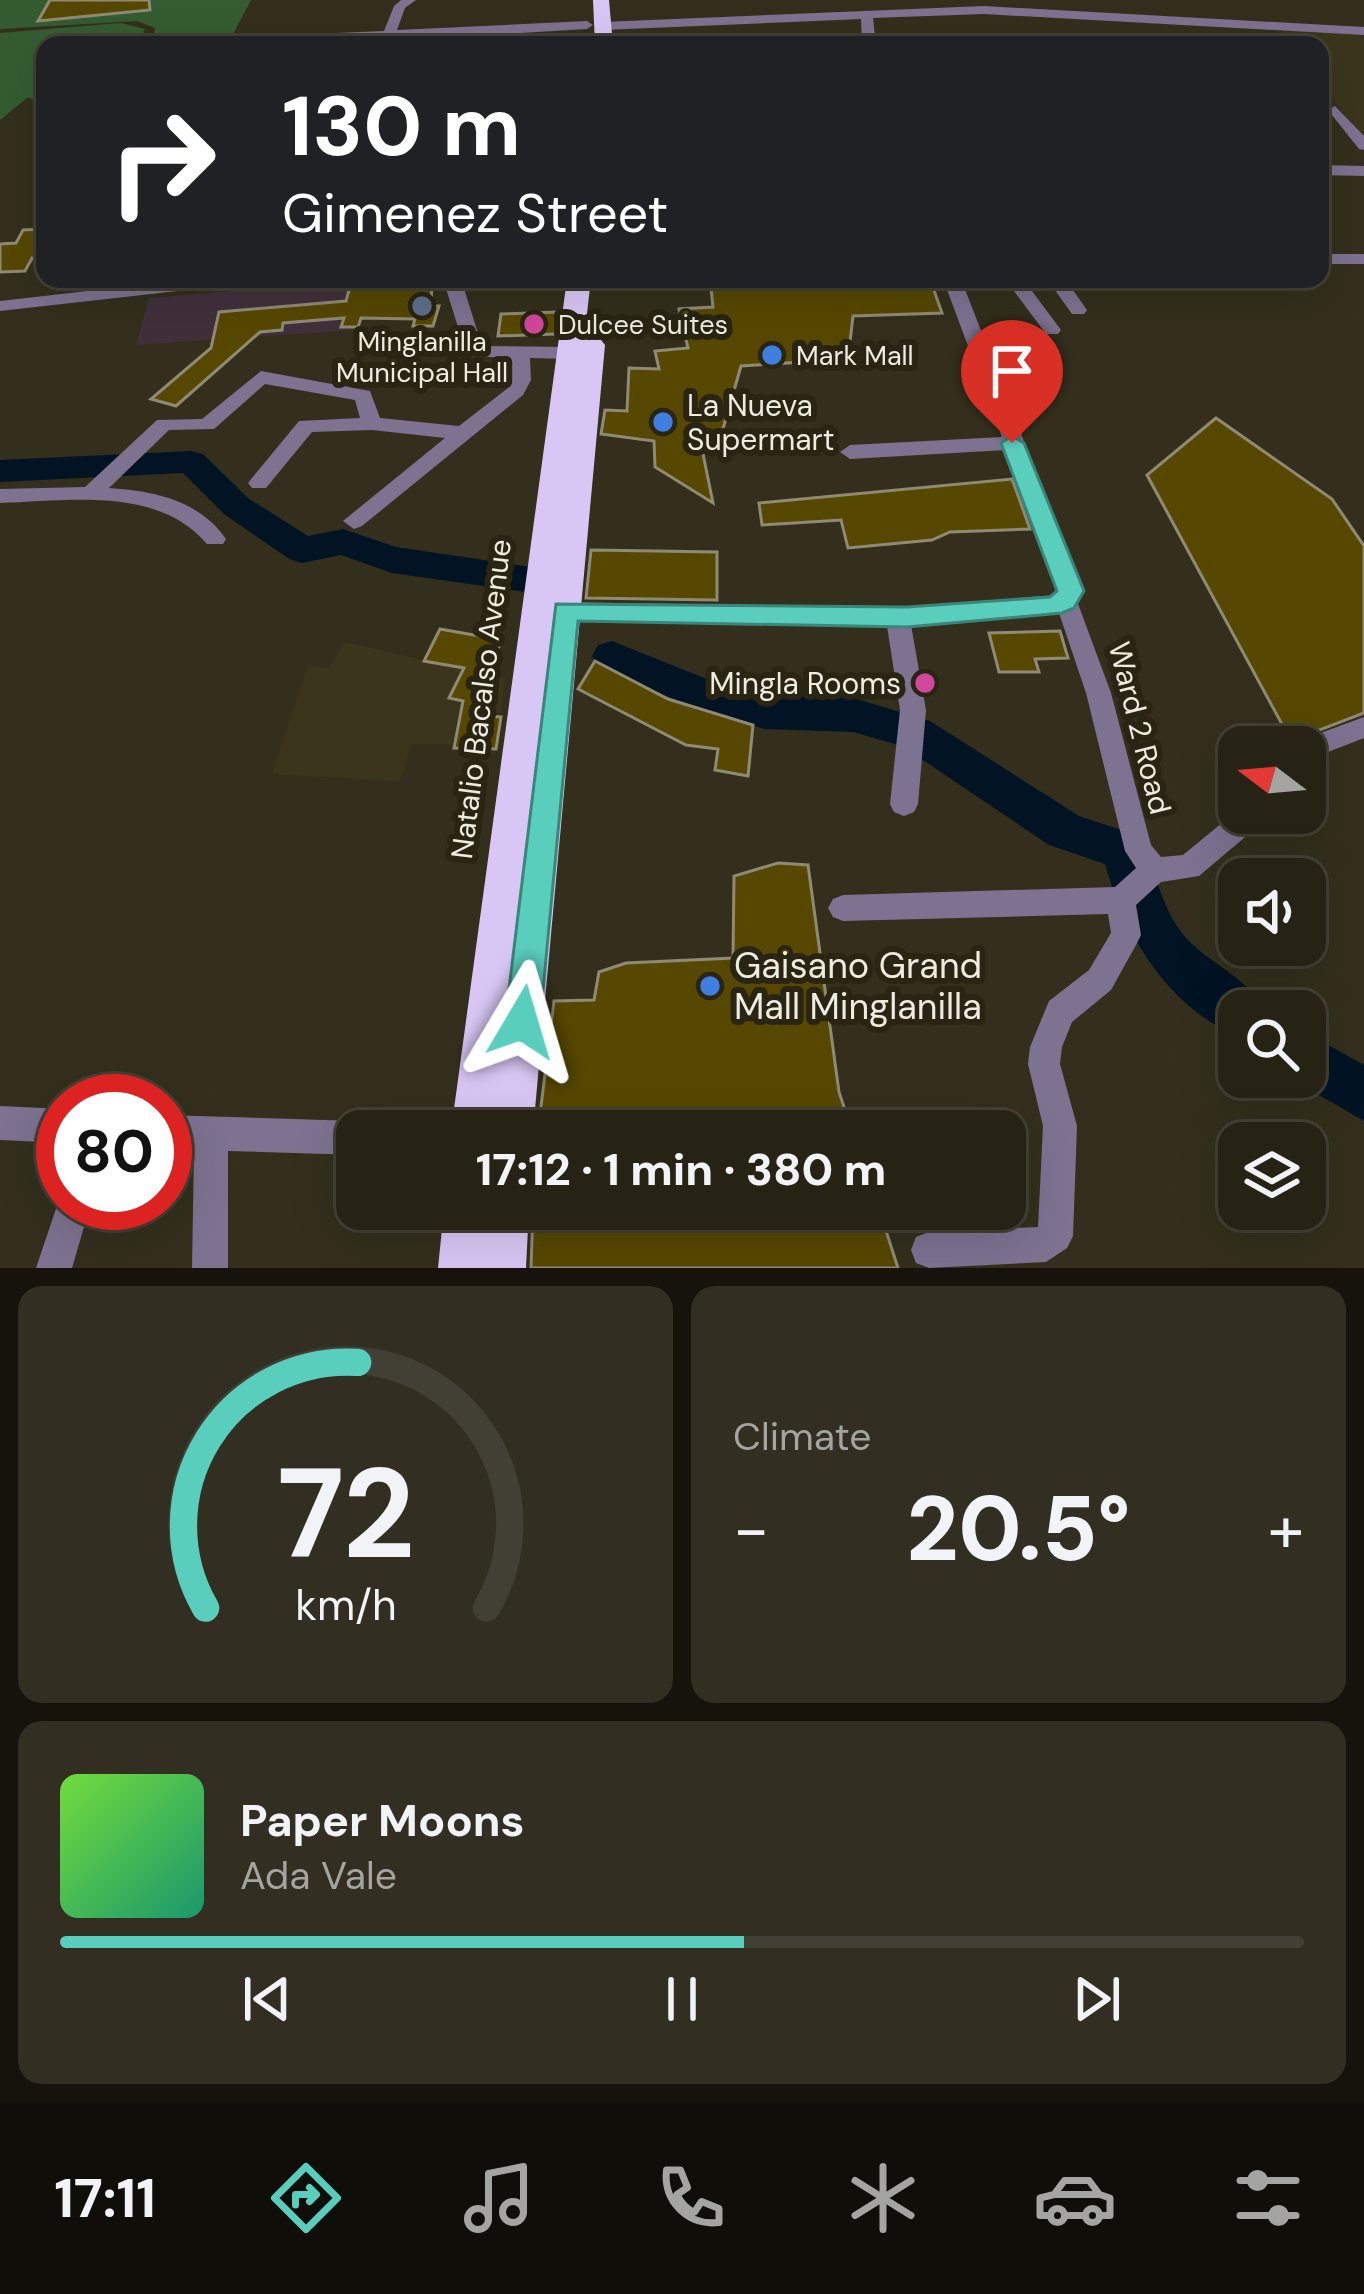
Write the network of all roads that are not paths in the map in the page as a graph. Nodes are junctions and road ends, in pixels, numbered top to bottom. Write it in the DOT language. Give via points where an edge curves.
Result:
graph roads {
  1 [pos="410,0"];
  2 [pos="584,0"];
  3 [pos="601,0"];
  4 [pos="869,0"];
  5 [pos="1066,0"];
  6 [pos="1077,0"];
  7 [pos="1045,7"];
  8 [pos="873,17"];
  9 [pos="1364,31"];
  10 [pos="595,35"];
  11 [pos="396,36"];
  12 [pos="555,36"];
  13 [pos="870,36"];
  14 [pos="1335,110"];
  15 [pos="1364,146"];
  16 [pos="1329,170"];
  17 [pos="1364,171"];
  18 [pos="1329,260"];
  19 [pos="1361,263"];
  20 [pos="160,288"];
  21 [pos="455,288"];
  22 [pos="578,288"];
  23 [pos="596,288"];
  24 [pos="955,288"];
  25 [pos="1021,288"];
  26 [pos="1062,288"];
  27 [pos="0,306"];
  28 [pos="1078,310"];
  29 [pos="1052,330"];
  30 [pos="569,353"];
  31 [pos="520,355"];
  32 [pos="372,424"];
  33 [pos="460,433"];
  34 [pos="1012,443"];
  35 [pos="850,452"];
  36 [pos="259,483"];
  37 [pos="98,486"];
  38 [pos="0,496"];
  39 [pos="354,521"];
  40 [pos="215,539"];
  41 [pos="1065,601"];
  42 [pos="566,611"];
  43 [pos="898,617"];
  44 [pos="1364,727"];
  45 [pos="1326,742"];
  46 [pos="904,804"];
  47 [pos="1229,834"];
  48 [pos="1137,887"];
  49 [pos="843,908"];
  50 [pos="494,1110"];
  51 [pos="494,1110"];
  52 [pos="0,1123"];
  53 [pos="36,1125"];
  54 [pos="192,1133"];
  55 [pos="211,1134"];
  56 [pos="336,1137"];
  57 [pos="66,1230"];
  58 [pos="466,1230"];
  59 [pos="504,1230"];
  60 [pos="928,1250"];
  61 [pos="54,1268"];
  62 [pos="210,1268"];
  63 [pos="463,1268"];
  64 [pos="501,1268"];
  1 -- 11 [label="street" via="398,8"];
  2 -- 10 [label="highway"];
  3 -- 10 [label="highway"];
  4 -- 8 [label="street"];
  5 -- 6 [label="street"];
  7 -- 8 [label="street"];
  7 -- 9 [label="street"];
  8 -- 10 [label="street"];
  8 -- 13 [label="street"];
  10 -- 12 [label="street"];
  14 -- 15 [label="street"];
  16 -- 17 [label="street"];
  18 -- 19 [label="street"];
  20 -- 27 [label="street"];
  21 -- 31 [label="street" via="474,352"];
  22 -- 30 [label="highway, Natalio Bacalso Avenue"];
  23 -- 42 [label="highway"];
  24 -- 34 [label="street, Ward 2 Road"];
  25 -- 29 [label="street"];
  26 -- 28 [label="street"];
  30 -- 31 [label="street"];
  30 -- 50 [label="highway, Natalio Bacalso Avenue"];
  31 -- 33 [label="street" via="516,391"];
  32 -- 33 [label="street"];
  32 -- 36 [label="street" via="305,426"];
  32 -- 37 [label="street" via="363,395 262,376 207,425 164,424"];
  33 -- 39 [label="street"];
  34 -- 35 [label="street"];
  34 -- 41 [label="street, Ward 2 Road" via="1070,591"];
  37 -- 38 [label="street"];
  37 -- 40 [label="street" via="190,511"];
  41 -- 43 [label="street"];
  41 -- 48 [label="street, Ward 2 Road" via="1102,691 1138,850"];
  42 -- 43 [label="street"];
  42 -- 51 [label="highway"];
  43 -- 46 [label="street" via="912,731"];
  44 -- 45 [label="street"];
  47 -- 48 [label="street" via="1189,867"];
  48 -- 49 [label="street"];
  48 -- 60 [label="street" via="1126,934 1100,980 1060,1012 1046,1046 1060,1126 1055,1236 1046,1244"];
  52 -- 53 [label="street"];
  54 -- 55 [label="street"];
  55 -- 56 [label="street"];
  55 -- 62 [label="street"];
  57 -- 61 [label="street"];
  58 -- 63 [label="highway"];
  59 -- 64 [label="highway"];
}
